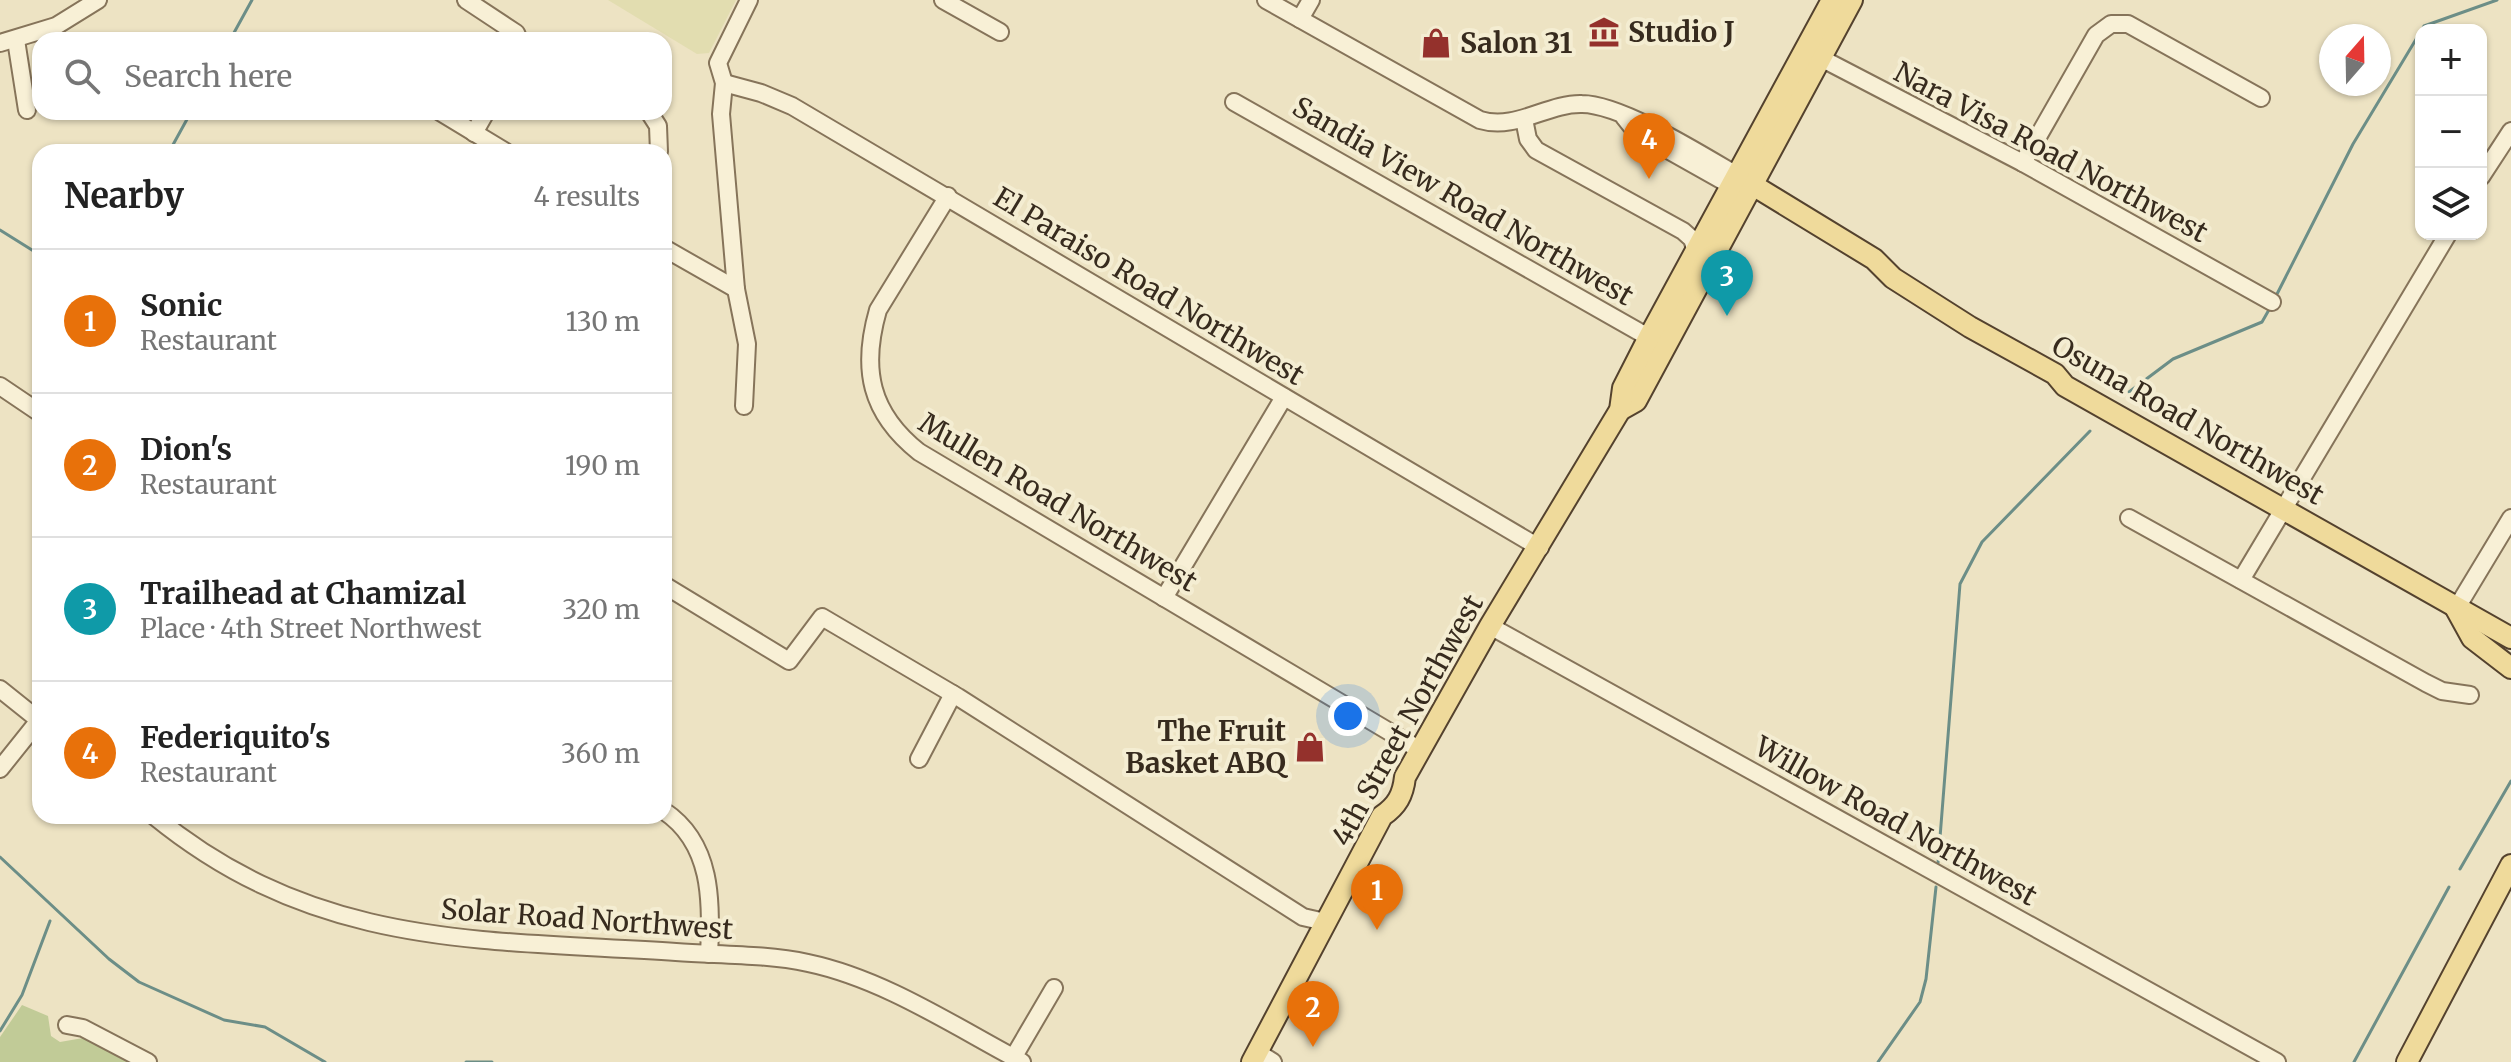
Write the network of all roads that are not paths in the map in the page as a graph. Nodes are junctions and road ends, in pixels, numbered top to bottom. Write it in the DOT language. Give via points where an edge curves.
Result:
graph roads {
  1 [pos="98,0"];
  2 [pos="466,0"];
  3 [pos="749,0"];
  4 [pos="943,0"];
  5 [pos="1266,0"];
  6 [pos="1311,0"];
  7 [pos="1832,0"];
  8 [pos="1852,0"];
  9 [pos="1300,19"];
  10 [pos="34,32"];
  11 [pos="514,32"];
  12 [pos="1000,32"];
  13 [pos="32,33"];
  14 [pos="8,41"];
  15 [pos="1811,53"];
  16 [pos="724,83"];
  17 [pos="2261,98"];
  18 [pos="1234,102"];
  19 [pos="27,110"];
  20 [pos="1524,119"];
  21 [pos="453,120"];
  22 [pos="481,120"];
  23 [pos="654,120"];
  24 [pos="2511,131"];
  25 [pos="474,133"];
  26 [pos="493,144"];
  27 [pos="659,144"];
  28 [pos="2023,163"];
  29 [pos="2487,168"];
  30 [pos="1742,187"];
  31 [pos="948,196"];
  32 [pos="2444,240"];
  33 [pos="1696,252"];
  34 [pos="672,253"];
  35 [pos="736,289"];
  36 [pos="2272,302"];
  37 [pos="1658,342"];
  38 [pos="0,386"];
  39 [pos="1284,397"];
  40 [pos="744,406"];
  41 [pos="32,408"];
  42 [pos="2282,509"];
  43 [pos="2129,518"];
  44 [pos="2511,518"];
  45 [pos="1540,548"];
  46 [pos="2241,580"];
  47 [pos="672,590"];
  48 [pos="1164,598"];
  49 [pos="2456,609"];
  50 [pos="1490,626"];
  51 [pos="2511,638"];
  52 [pos="2511,668"];
  53 [pos="0,689"];
  54 [pos="953,694"];
  55 [pos="2470,695"];
  56 [pos="32,714"];
  57 [pos="32,730"];
  58 [pos="1420,750"];
  59 [pos="919,759"];
  60 [pos="0,769"];
  61 [pos="672,816"];
  62 [pos="166,824"];
  63 [pos="2509,872"];
  64 [pos="1325,922"];
  65 [pos="709,954"];
  66 [pos="1054,988"];
  67 [pos="67,1025"];
  68 [pos="1261,1059"];
  69 [pos="1017,1060"];
  70 [pos="148,1062"];
  71 [pos="2277,1062"];
  72 [pos="2407,1062"];
  1 -- 10 [label="street" via="76,17"];
  2 -- 11 [label="street"];
  3 -- 16 [label="street" via="718,63"];
  4 -- 12 [label="street"];
  5 -- 9 [label="street, Osuna Road Northwest"];
  6 -- 9 [label="street"];
  7 -- 15 [label="main road, 4th Street Northwest"];
  8 -- 15 [label="main road, 4th Street Northwest"];
  9 -- 20 [label="street, Osuna Road Northwest" via="1480,120"];
  13 -- 14 [label="street"];
  14 -- 19 [label="street"];
  15 -- 28 [label="street, Nara Visa Road Northwest"];
  15 -- 30 [label="main road, 4th Street Northwest"];
  16 -- 31 [label="street, El Paraiso Road Northwest" via="792,106"];
  16 -- 35 [label="street" via="721,114"];
  17 -- 28 [label="street" via="2128,24 2111,24 2096,35"];
  18 -- 37 [label="street, Sandia View Road Northwest"];
  20 -- 30 [label="street, Osuna Road Northwest" via="1583,104 1643,122"];
  20 -- 33 [label="street" via="1528,139 1542,155 1672,225 1692,239"];
  21 -- 25 [label="street"];
  22 -- 25 [label="street"];
  23 -- 27 [label="street"];
  24 -- 29 [label="street"];
  25 -- 26 [label="street"];
  28 -- 36 [label="street, Nara Visa Road Northwest"];
  30 -- 33 [label="main road, 4th Street Northwest"];
  30 -- 37 [label="main road, 4th Street Northwest" via="1686,310"];
  30 -- 42 [label="main road, Osuna Road Northwest" via="1834,251 1893,278 2016,355 2026,370 2046,382 2065,386"];
  31 -- 39 [label="street, El Paraiso Road Northwest"];
  31 -- 48 [label="street, Mullen Road Northwest" via="878,310 870,370 884,415 897,435 919,452"];
  32 -- 42 [label="street"];
  33 -- 37 [label="main road, 4th Street Northwest"];
  34 -- 35 [label="street"];
  35 -- 40 [label="street" via="747,344"];
  37 -- 45 [label="main road, 4th Street Northwest" via="1636,401 1620,410"];
  38 -- 41 [label="street"];
  39 -- 45 [label="street, El Paraiso Road Northwest"];
  39 -- 48 [label="street"];
  42 -- 46 [label="street"];
  42 -- 49 [label="main road, Osuna Road Northwest"];
  43 -- 46 [label="street"];
  44 -- 49 [label="street"];
  45 -- 50 [label="main road, 4th Street Northwest"];
  46 -- 55 [label="street" via="2426,683"];
  47 -- 54 [label="street" via="789,661 822,617"];
  48 -- 58 [label="street, Mullen Road Northwest"];
  49 -- 51 [label="main road, Osuna Road Northwest"];
  49 -- 52 [label="main road, Osuna Road Northwest" via="2472,638"];
  50 -- 58 [label="main road, 4th Street Northwest"];
  50 -- 71 [label="street, Willow Road Northwest"];
  53 -- 56 [label="street"];
  54 -- 59 [label="street"];
  54 -- 64 [label="street" via="1303,917"];
  57 -- 60 [label="street"];
  58 -- 64 [label="main road, 4th Street Northwest" via="1405,777 1394,785"];
  61 -- 65 [label="street" via="684,824 701,853 712,911"];
  62 -- 65 [label="street, Solar Road Northwest" via="256,883 377,926 436,935"];
  63 -- 72 [label="main road"];
  64 -- 68 [label="main road, 4th Street Northwest"];
  65 -- 69 [label="street, Solar Road Northwest" via="787,959 847,973"];
  66 -- 69 [label="street"];
  67 -- 70 [label="street"];
}
